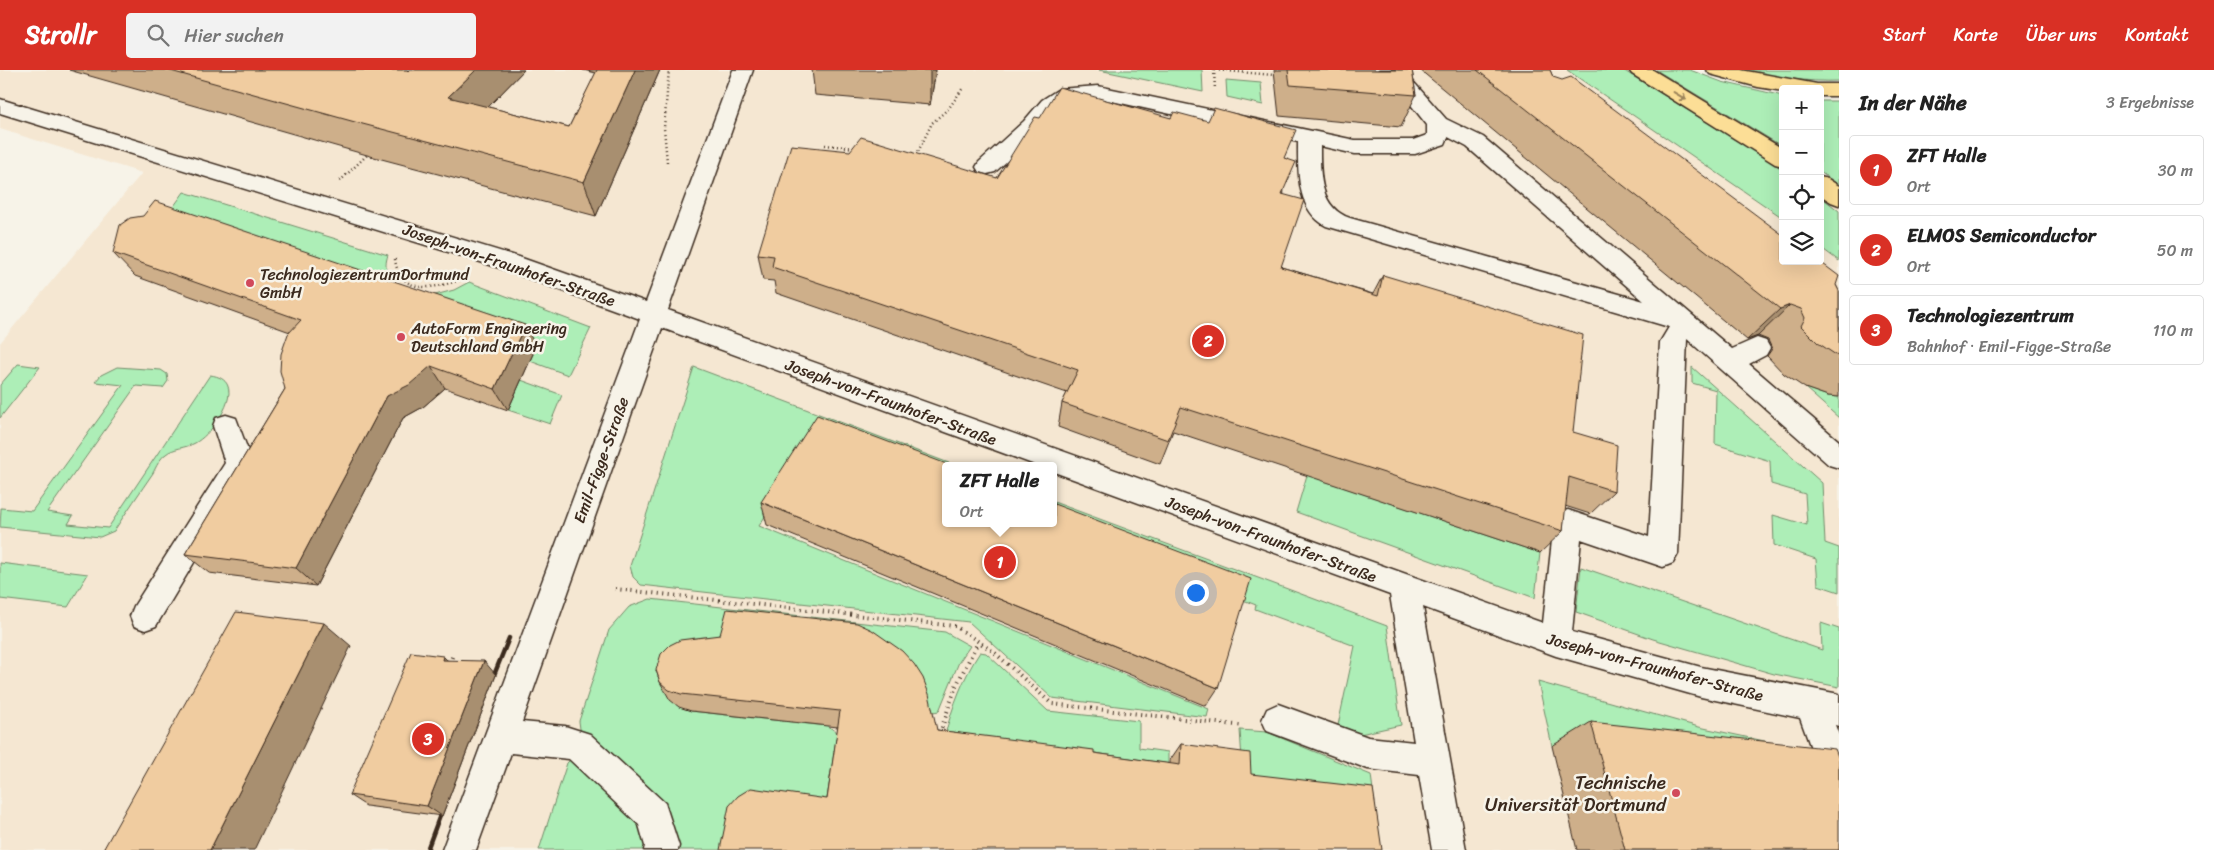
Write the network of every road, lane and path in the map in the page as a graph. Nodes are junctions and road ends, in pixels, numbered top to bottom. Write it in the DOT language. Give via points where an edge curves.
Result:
graph roads {
  1 [pos="670,70"];
  2 [pos="743,70"];
  3 [pos="1214,70"];
  4 [pos="1389,70"];
  5 [pos="1639,70"];
  6 [pos="1717,70"];
  7 [pos="1274,75"];
  8 [pos="1784,85"];
  9 [pos="963,88"];
  10 [pos="1824,90"];
  11 [pos="1839,90"];
  12 [pos="0,106"];
  13 [pos="1438,124"];
  14 [pos="1309,137"];
  15 [pos="826,145"];
  16 [pos="862,149"];
  17 [pos="908,153"];
  18 [pos="367,155"];
  19 [pos="1779,157"];
  20 [pos="667,162"];
  21 [pos="987,167"];
  22 [pos="338,183"];
  23 [pos="1824,187"];
  24 [pos="1839,197"];
  25 [pos="396,253"];
  26 [pos="468,276"];
  27 [pos="423,287"];
  28 [pos="420,294"];
  29 [pos="653,316"];
  30 [pos="1684,322"];
  31 [pos="1757,348"];
  32 [pos="1730,362"];
  33 [pos="226,426"];
  34 [pos="1839,457"];
  35 [pos="1404,587"];
  36 [pos="615,589"];
  37 [pos="145,616"];
  38 [pos="978,642"];
  39 [pos="1556,642"];
  40 [pos="1825,708"];
  41 [pos="1278,720"];
  42 [pos="500,736"];
  43 [pos="939,737"];
  44 [pos="1433,760"];
  45 [pos="1839,780"];
  46 [pos="459,850"];
  47 [pos="661,850"];
  48 [pos="1449,850"];
  1 -- 20 [label="path" via="664,128"];
  2 -- 29 [label="street, Emil-Figge-Straße"];
  3 -- 7 [label="path"];
  4 -- 13 [label="street"];
  5 -- 19 [label="highway, one-way"];
  6 -- 8 [label="highway"];
  9 -- 17 [label="path" via="949,108 932,123 917,154"];
  10 -- 11 [label="highway"];
  12 -- 29 [label="street, Joseph-von-Fraunhofer-Straße" via="511,263"];
  13 -- 14 [label="street" via="1436,139 1415,147 1355,146"];
  13 -- 30 [label="street" via="1475,142"];
  14 -- 21 [label="street" via="1098,92 1082,92 1066,94 1049,105 1032,126"];
  14 -- 30 [label="street" via="1310,182 1315,202 1328,217"];
  15 -- 16 [label="path"];
  18 -- 22 [label="path"];
  23 -- 24 [label="highway"];
  25 -- 27 [label="path" via="395,267 403,280"];
  26 -- 27 [label="path" via="452,284"];
  27 -- 28 [label="path"];
  29 -- 35 [label="street, Joseph-von-Fraunhofer-Straße"];
  29 -- 42 [label="street, Emil-Figge-Straße"];
  30 -- 32 [label="street"];
  30 -- 39 [label="street" via="1673,342 1663,554 1568,522"];
  31 -- 32 [label="street"];
  32 -- 34 [label="street"];
  33 -- 37 [label="street" via="239,464"];
  35 -- 39 [label="street, Joseph-von-Fraunhofer-Straße"];
  35 -- 44 [label="street"];
  36 -- 38 [label="path" via="954,626"];
  38 -- 41 [label="path" via="994,652 1052,704 1256,728"];
  38 -- 43 [label="path" via="945,711"];
  39 -- 40 [label="street, Joseph-von-Fraunhofer-Straße" via="1701,682"];
  40 -- 45 [label="street"];
  41 -- 44 [label="street" via="1368,753"];
  42 -- 46 [label="street, Emil-Figge-Straße"];
  42 -- 47 [label="street" via="578,745 653,815"];
  44 -- 48 [label="street"];
}
